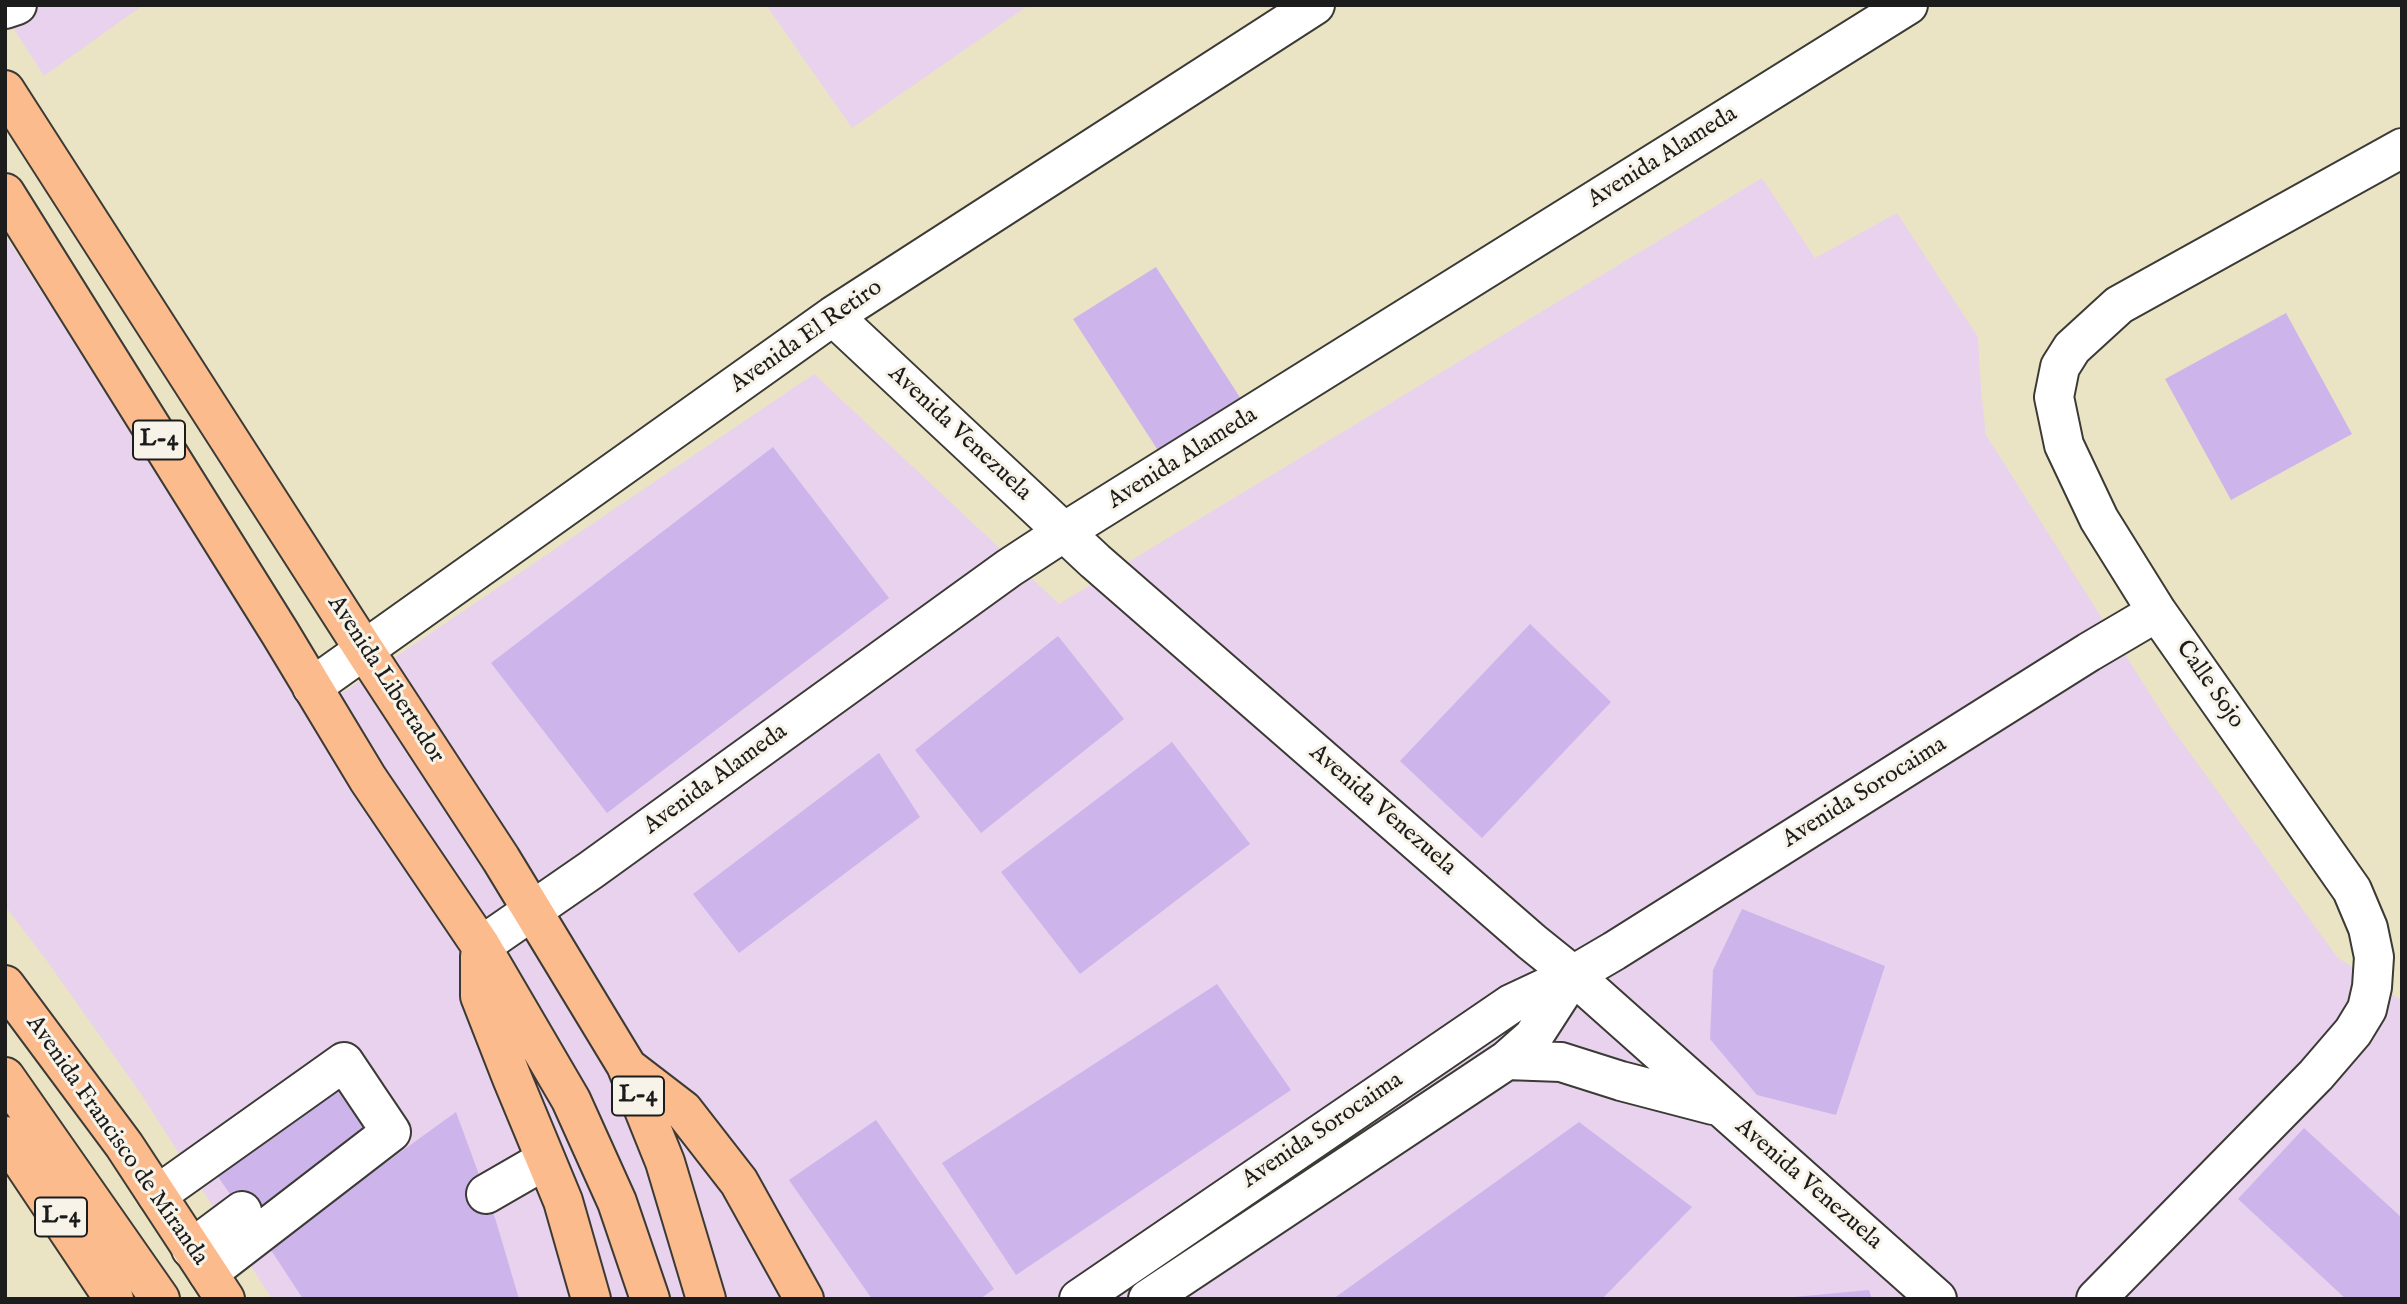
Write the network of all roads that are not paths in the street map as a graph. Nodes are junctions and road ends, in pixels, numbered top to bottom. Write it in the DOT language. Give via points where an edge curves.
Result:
graph roads {
  1 [pos="18,5"];
  2 [pos="1315,5"];
  3 [pos="1908,5"];
  4 [pos="5,9"];
  5 [pos="5,90"];
  6 [pos="2402,148"];
  7 [pos="5,193"];
  8 [pos="833,316"];
  9 [pos="1064,532"];
  10 [pos="2157,612"];
  11 [pos="365,651"];
  12 [pos="312,687"];
  13 [pos="533,911"];
  14 [pos="481,946"];
  15 [pos="1573,975"];
  16 [pos="5,985"];
  17 [pos="1507,1060"];
  18 [pos="626,1065"];
  19 [pos="5,1077"];
  20 [pos="1719,1106"];
  21 [pos="5,1136"];
  22 [pos="545,1160"];
  23 [pos="486,1194"];
  24 [pos="157,1195"];
  25 [pos="242,1211"];
  26 [pos="208,1274"];
  27 [pos="114,1299"];
  28 [pos="160,1299"];
  29 [pos="591,1299"];
  30 [pos="650,1299"];
  31 [pos="706,1299"];
  32 [pos="804,1299"];
  33 [pos="1079,1299"];
  34 [pos="1148,1299"];
  35 [pos="1937,1299"];
  36 [pos="2096,1299"];
  1 -- 4 [label="street"];
  2 -- 8 [label="street, Avenida El Retiro"];
  3 -- 9 [label="street, Avenida Alameda"];
  5 -- 11 [label="main road, Avenida Libertador / L-4"];
  6 -- 10 [label="street, Calle Sojo" via="2119,305 2072,348 2060,367 2054,397 2064,445 2099,519"];
  7 -- 12 [label="main road, L-4"];
  8 -- 9 [label="street, Avenida Venezuela"];
  8 -- 11 [label="street, Avenida El Retiro"];
  9 -- 13 [label="street, Avenida Alameda"];
  9 -- 15 [label="street, Avenida Venezuela"];
  10 -- 15 [label="street, Avenida Sorocaima"];
  10 -- 36 [label="street, Calle Sojo" via="2351,890 2368,928 2374,957 2372,987 2367,1009 2353,1032 2316,1075"];
  11 -- 12 [label="street, Avenida El Retiro"];
  11 -- 13 [label="main road, Avenida Libertador / L-4"];
  12 -- 14 [label="main road, L-4"];
  13 -- 14 [label="street, Avenida Alameda"];
  13 -- 18 [label="main road, Avenida Libertador / L-4"];
  14 -- 22 [label="main road" via="480,996"];
  14 -- 30 [label="main road, L-4" via="571,1100 618,1202"];
  15 -- 17 [label="street, Avenida Sorocaima" via="1532,1037"];
  15 -- 20 [label="street, Avenida Venezuela"];
  15 -- 33 [label="street, Avenida Sorocaima" via="1511,1004"];
  16 -- 24 [label="main road, Avenida Francisco de Miranda"];
  17 -- 20 [label="street" via="1561,1062"];
  17 -- 34 [label="street, Avenida Sorocaima"];
  18 -- 31 [label="main road, Avenida Libertador / L-4" via="665,1162"];
  18 -- 32 [label="main road, L-4" via="683,1110 739,1182"];
  19 -- 28 [label="main road, L-4"];
  20 -- 35 [label="street, Avenida Venezuela"];
  21 -- 27 [label="main road, L-4"];
  22 -- 23 [label="street"];
  22 -- 29 [label="main road" via="563,1201"];
  24 -- 26 [label="main road, Avenida Francisco de Miranda"];
  24 -- 26 [label="street" via="344,1062 391,1132"];
  25 -- 26 [label="street"];
}
